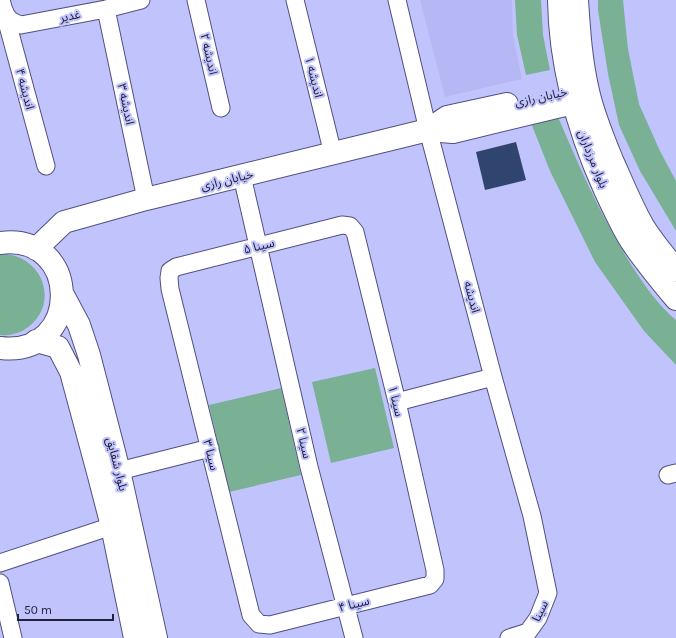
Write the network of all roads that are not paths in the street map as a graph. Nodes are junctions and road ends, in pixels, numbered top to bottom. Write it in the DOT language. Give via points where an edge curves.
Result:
graph roads {
  1 [pos="141,0"];
  2 [pos="196,0"];
  3 [pos="295,0"];
  4 [pos="397,0"];
  5 [pos="559,0"];
  6 [pos="577,0"];
  7 [pos="2,6"];
  8 [pos="106,9"];
  9 [pos="577,95"];
  10 [pos="221,108"];
  11 [pos="428,130"];
  12 [pos="333,154"];
  13 [pos="46,166"];
  14 [pos="242,176"];
  15 [pos="146,199"];
  16 [pos="350,226"];
  17 [pos="0,243"];
  18 [pos="259,247"];
  19 [pos="36,249"];
  20 [pos="676,270"];
  21 [pos="170,271"];
  22 [pos="63,295"];
  23 [pos="676,299"];
  24 [pos="36,342"];
  25 [pos="0,348"];
  26 [pos="493,377"];
  27 [pos="396,402"];
  28 [pos="210,448"];
  29 [pos="109,474"];
  30 [pos="112,526"];
  31 [pos="0,563"];
  32 [pos="435,580"];
  33 [pos="0,583"];
  34 [pos="548,593"];
  35 [pos="345,606"];
  36 [pos="270,625"];
  37 [pos="529,635"];
  38 [pos="13,638"];
  39 [pos="135,638"];
  40 [pos="156,638"];
  41 [pos="354,638"];
  42 [pos="509,638"];
  1 -- 8 [label="street, غدیر"];
  2 -- 10 [label="street, اندیشه ۲"];
  3 -- 12 [label="street, اندیشه ۱"];
  4 -- 11 [label="street, اندیشه"];
  5 -- 9 [label="main road, بلوار مرزداران" via="563,49"];
  6 -- 9 [label="main road, بلوار مرزداران" via="580,45"];
  7 -- 8 [label="street, غدیر" via="12,22 21,25"];
  7 -- 13 [label="street, اندیشه ۴"];
  8 -- 15 [label="street, اندیشه ۳"];
  9 -- 11 [label="main road, خیابان رازی" via="453,132"];
  9 -- 20 [label="main road, بلوار مرزداران" via="592,107 633,206 660,251"];
  9 -- 23 [label="main road, بلوار مرزداران" via="590,154 616,214 651,270"];
  11 -- 12 [label="main road, خیابان رازی"];
  11 -- 26 [label="street, اندیشه"];
  12 -- 14 [label="main road, خیابان رازی"];
  14 -- 15 [label="main road, خیابان رازی"];
  14 -- 18 [label="street, سینا ۲"];
  15 -- 19 [label="main road, خیابان رازی" via="64,222"];
  16 -- 18 [label="street, سینا ۵" via="342,225"];
  16 -- 27 [label="street, سینا ۱" via="355,232"];
  17 -- 19 [label="main road" via="23,244"];
  18 -- 21 [label="street, سینا ۵" via="176,267"];
  18 -- 35 [label="street, سینا ۲" via="309,466"];
  19 -- 22 [label="main road" via="55,268 61,281"];
  21 -- 28 [label="street, سینا ۳" via="170,289"];
  22 -- 24 [label="main road" via="56,322"];
  22 -- 29 [label="main road, بلوار شقایق" via="79,325 89,355"];
  24 -- 25 [label="main road" via="24,347"];
  24 -- 29 [label="main road, بلوار شقایق" via="58,347 71,372"];
  26 -- 27 [label="street"];
  26 -- 34 [label="street, اندیشه" via="532,516"];
  27 -- 32 [label="street, سینا ۱" via="435,570"];
  28 -- 29 [label="street"];
  28 -- 36 [label="street, سینا ۳" via="251,615 258,624"];
  29 -- 30 [label="main road, بلوار شقایق"];
  29 -- 40 [label="main road, بلوار شقایق"];
  30 -- 31 [label="street"];
  30 -- 39 [label="main road, بلوار شقایق"];
  32 -- 35 [label="street, سینا ۴" via="430,585"];
  33 -- 38 [label="street"];
  34 -- 37 [label="street, سینا"];
  35 -- 36 [label="street, سینا ۴"];
  35 -- 41 [label="street, سینا ۲"];
  37 -- 42 [label="street, سینا"];
}
